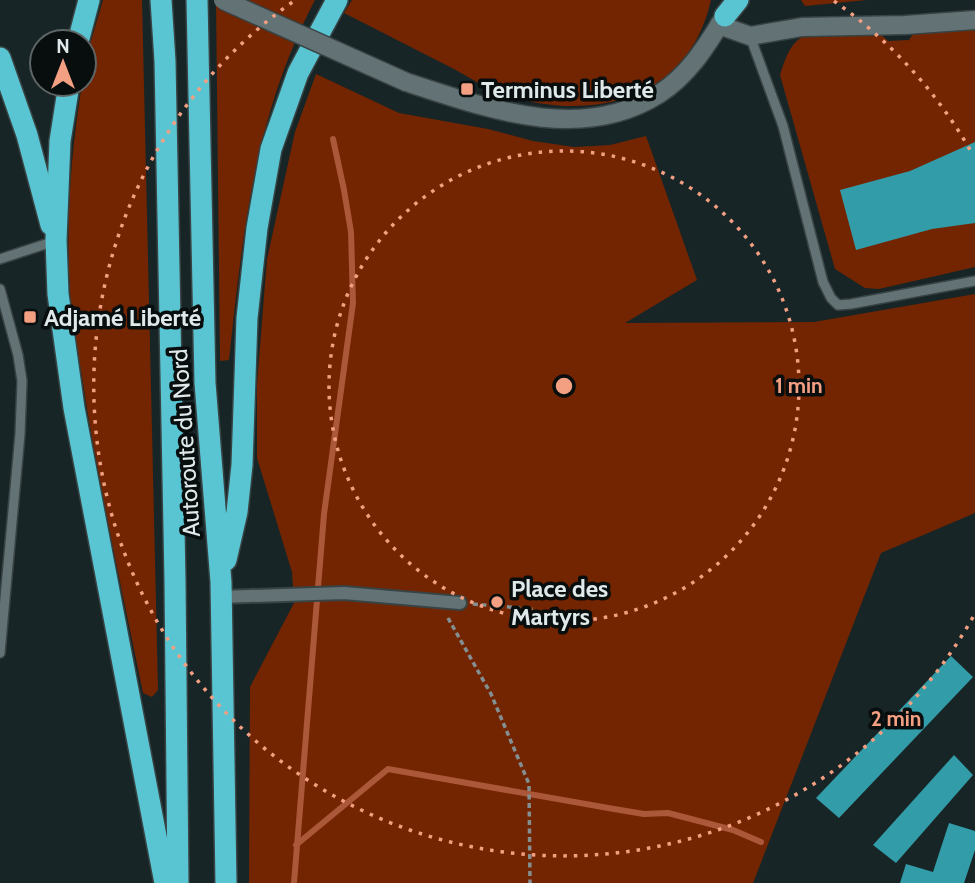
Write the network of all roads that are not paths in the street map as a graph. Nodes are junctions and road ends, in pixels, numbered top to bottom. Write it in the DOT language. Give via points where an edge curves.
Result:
graph roads {
  1 [pos="89,0"];
  2 [pos="161,0"];
  3 [pos="197,0"];
  4 [pos="223,0"];
  5 [pos="337,0"];
  6 [pos="727,10"];
  7 [pos="975,20"];
  8 [pos="82,28"];
  9 [pos="750,36"];
  10 [pos="0,58"];
  11 [pos="67,98"];
  12 [pos="56,240"];
  13 [pos="0,259"];
  14 [pos="975,281"];
  15 [pos="0,289"];
  16 [pos="3,588"];
  17 [pos="221,590"];
  18 [pos="460,603"];
  19 [pos="0,653"];
  20 [pos="165,883"];
  21 [pos="178,883"];
  22 [pos="226,883"];
  1 -- 8 [label="highway"];
  2 -- 21 [label="highway, Autoroute du Nord"];
  3 -- 17 [label="highway, Autoroute du Nord" via="205,383"];
  4 -- 6 [label="street, bridge" via="406,82 496,111 578,119 605,116 660,93 706,48"];
  5 -- 17 [label="highway" via="298,73 271,149 247,318 240,488"];
  6 -- 9 [label="street"];
  7 -- 9 [label="street" via="802,27"];
  9 -- 14 [label="lane" via="783,126 831,298 838,305 851,304"];
  10 -- 12 [label="highway"];
  11 -- 12 [label="highway" via="60,141"];
  12 -- 13 [label="lane"];
  12 -- 20 [label="highway" via="58,294 74,408"];
  15 -- 16 [label="lane" via="22,381"];
  16 -- 19 [label="lane"];
  17 -- 18 [label="street" via="344,593"];
  17 -- 22 [label="highway, Autoroute du Nord"];
}
